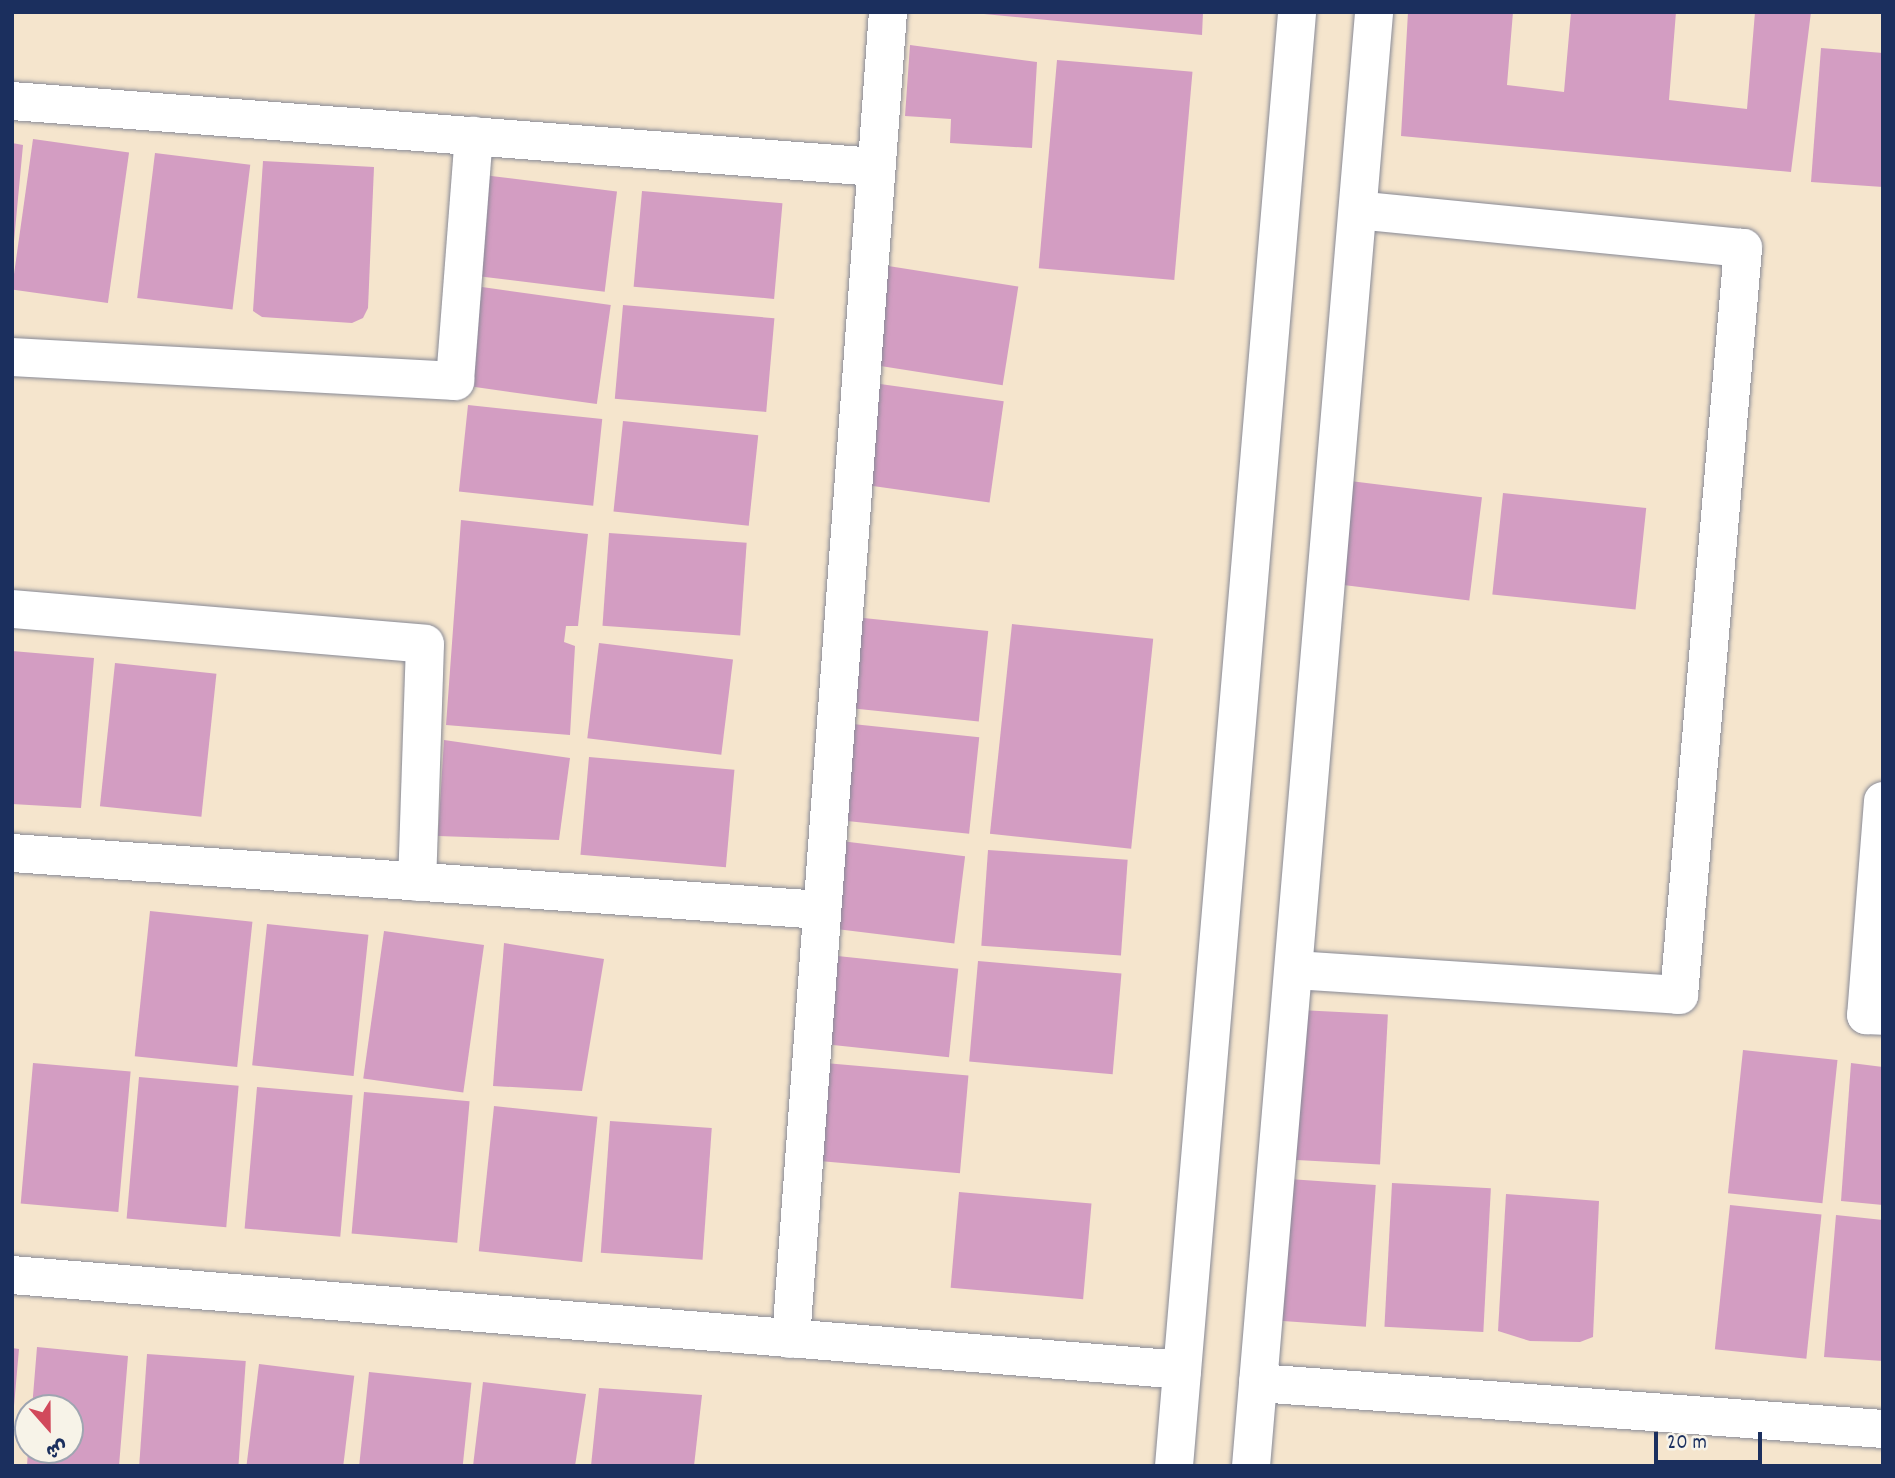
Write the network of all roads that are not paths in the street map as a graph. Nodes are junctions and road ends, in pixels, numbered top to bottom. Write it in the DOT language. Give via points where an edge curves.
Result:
graph roads {
  1 [pos="888,12"];
  2 [pos="1297,12"];
  3 [pos="1374,12"];
  4 [pos="12,101"];
  5 [pos="474,136"];
  6 [pos="876,167"];
  7 [pos="1358,211"];
  8 [pos="12,357"];
  9 [pos="12,609"];
  10 [pos="1883,801"];
  11 [pos="12,853"];
  12 [pos="417,882"];
  13 [pos="822,910"];
  14 [pos="1294,970"];
  15 [pos="1883,1016"];
  16 [pos="12,1275"];
  17 [pos="791,1339"];
  18 [pos="1182,1370"];
  19 [pos="1258,1382"];
  20 [pos="1883,1429"];
  21 [pos="1174,1466"];
  22 [pos="1251,1466"];
  1 -- 6 [label="street"];
  2 -- 18 [label="street"];
  3 -- 7 [label="street"];
  4 -- 5 [label="street"];
  5 -- 6 [label="street"];
  5 -- 8 [label="street" via="456,382"];
  6 -- 13 [label="street"];
  7 -- 14 [label="street"];
  7 -- 14 [label="street" via="1743,248 1679,995"];
  9 -- 12 [label="street" via="425,644"];
  10 -- 15 [label="street" via="1866,1015"];
  11 -- 12 [label="street"];
  12 -- 13 [label="street"];
  13 -- 17 [label="street"];
  14 -- 19 [label="street"];
  16 -- 17 [label="street"];
  17 -- 18 [label="street"];
  18 -- 21 [label="street"];
  19 -- 20 [label="street"];
  19 -- 22 [label="street"];
}
